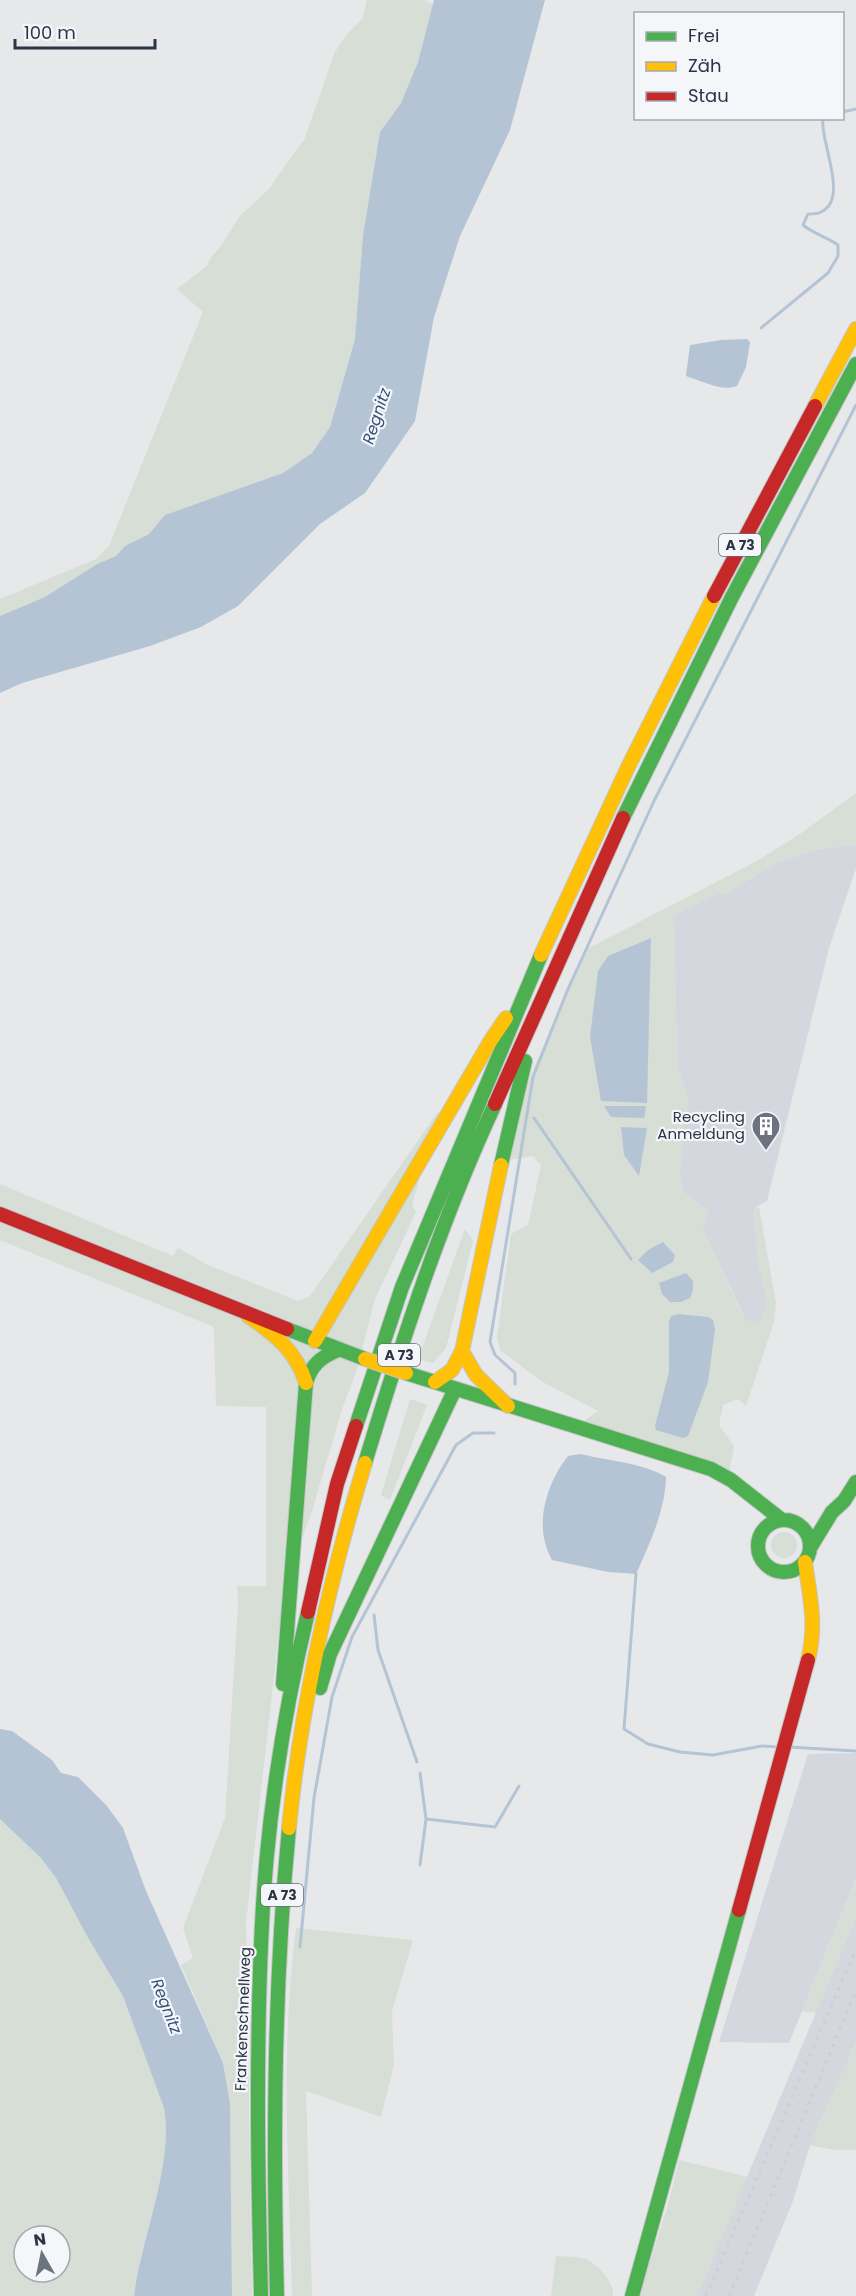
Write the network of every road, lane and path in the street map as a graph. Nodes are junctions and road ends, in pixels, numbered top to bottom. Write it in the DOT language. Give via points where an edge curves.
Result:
graph roads {
  1 [pos="856,328"];
  2 [pos="856,364"];
  3 [pos="548,982"];
  4 [pos="526,988"];
  5 [pos="0,1214"];
  6 [pos="249,1316"];
  7 [pos="315,1341"];
  8 [pos="338,1350"];
  9 [pos="462,1351"];
  10 [pos="435,1382"];
  11 [pos="306,1383"];
  12 [pos="455,1389"];
  13 [pos="508,1406"];
  14 [pos="856,1482"];
  15 [pos="757,1502"];
  16 [pos="832,1512"];
  17 [pos="782,1520"];
  18 [pos="798,1525"];
  19 [pos="762,1533"];
  20 [pos="810,1548"];
  21 [pos="805,1562"];
  22 [pos="784,1572"];
  23 [pos="810,1605"];
  24 [pos="282,1743"];
  25 [pos="299,1744"];
  26 [pos="261,2296"];
  27 [pos="277,2296"];
  28 [pos="632,2296"];
  1 -- 4 [label="main road, A 73" via="698,627"];
  2 -- 3 [label="main road, A 73" via="680,700"];
  3 -- 9 [label="main road" via="512,1111"];
  3 -- 25 [label="main road, A 73" via="451,1204 405,1335 331,1579"];
  4 -- 7 [label="main road" via="491,1040"];
  4 -- 24 [label="main road, A 73" via="402,1287 337,1484"];
  5 -- 6 [label="main road"];
  6 -- 7 [label="main road"];
  6 -- 11 [label="main road" via="291,1350"];
  7 -- 8 [label="main road"];
  8 -- 10 [label="main road, bridge"];
  8 -- 11 [label="main road" via="313,1364"];
  9 -- 10 [label="main road" via="452,1370"];
  9 -- 13 [label="main road" via="479,1381"];
  10 -- 12 [label="main road"];
  11 -- 24 [label="main road" via="284,1657"];
  12 -- 13 [label="main road"];
  12 -- 25 [label="main road" via="330,1654"];
  13 -- 15 [label="main road" via="711,1469 740,1484"];
  14 -- 16 [label="main road"];
  15 -- 17 [label="main road"];
  15 -- 19 [label="main road"];
  16 -- 18 [label="main road"];
  16 -- 20 [label="main road"];
  17 -- 18 [label="main road"];
  17 -- 19 [label="main road"];
  18 -- 20 [label="main road" via="809,1539"];
  19 -- 22 [label="main road" via="760,1556 770,1568"];
  20 -- 21 [label="main road"];
  21 -- 22 [label="main road"];
  21 -- 23 [label="main road"];
  22 -- 23 [label="main road"];
  23 -- 28 [label="main road" via="814,1636"];
  24 -- 26 [label="main road, Frankenschnellweg / A 73" via="261,1943 257,2118"];
  25 -- 27 [label="main road, A 73" via="278,1948 274,2196"];
}
